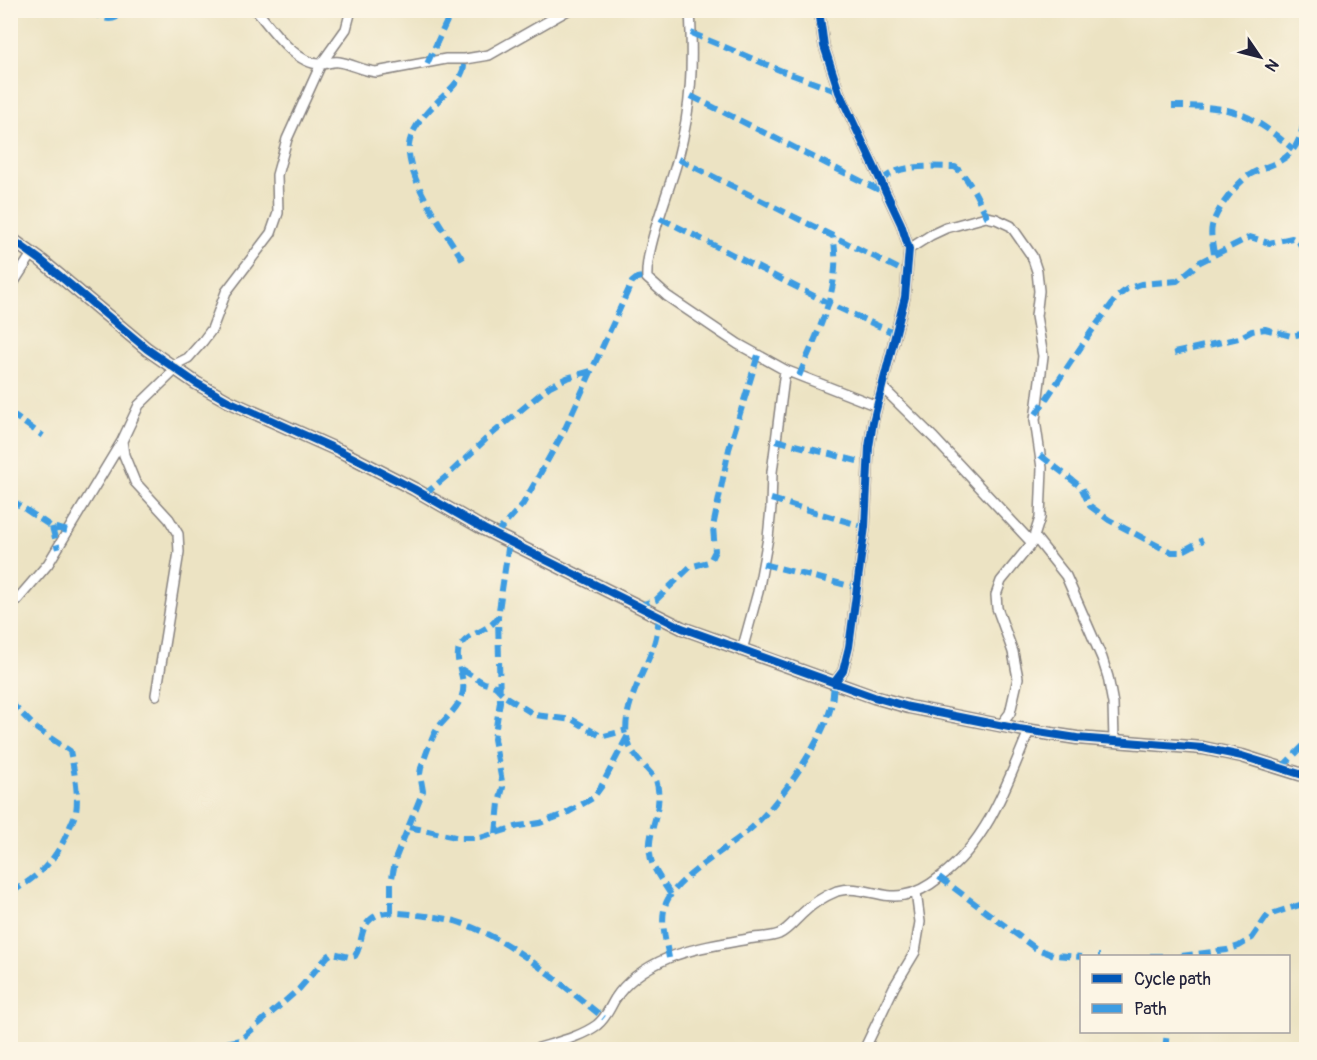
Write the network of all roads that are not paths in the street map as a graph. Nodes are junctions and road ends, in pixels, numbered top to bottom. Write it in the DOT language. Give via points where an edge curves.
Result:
graph roads {
  1 [pos="256,10"];
  2 [pos="351,10"];
  3 [pos="568,10"];
  4 [pos="690,10"];
  5 [pos="819,10"];
  6 [pos="321,64"];
  7 [pos="10,238"];
  8 [pos="909,249"];
  9 [pos="32,254"];
  10 [pos="10,288"];
  11 [pos="174,368"];
  12 [pos="785,370"];
  13 [pos="882,387"];
  14 [pos="877,406"];
  15 [pos="122,441"];
  16 [pos="1034,540"];
  17 [pos="10,608"];
  18 [pos="742,651"];
  19 [pos="834,683"];
  20 [pos="156,695"];
  21 [pos="1001,725"];
  22 [pos="1029,731"];
  23 [pos="1114,741"];
  24 [pos="1306,776"];
  25 [pos="916,892"];
  26 [pos="533,1050"];
  27 [pos="864,1050"];
  1 -- 6 [label="street" via="293,51 309,62"];
  2 -- 6 [label="street" via="346,28"];
  3 -- 6 [label="street" via="489,55 376,72 336,61"];
  4 -- 12 [label="street" via="691,96 654,238 648,280 698,318"];
  5 -- 8 [label="street" via="824,46 839,92"];
  6 -- 11 [label="street" via="287,139 278,175 279,213 271,233 226,292 212,329 188,358"];
  7 -- 9 [label="street"];
  8 -- 13 [label="street" via="905,297"];
  8 -- 16 [label="street" via="946,228 986,217 1011,226 1032,256 1038,281 1036,316 1043,356 1035,420 1042,468 1040,518"];
  9 -- 10 [label="street"];
  9 -- 11 [label="street"];
  11 -- 15 [label="street" via="139,405"];
  11 -- 18 [label="street" via="228,401 339,451 682,628"];
  12 -- 14 [label="street"];
  12 -- 18 [label="street" via="768,538"];
  13 -- 14 [label="street"];
  13 -- 16 [label="street"];
  14 -- 19 [label="street" via="869,447 866,527 857,598 843,671"];
  15 -- 17 [label="street" via="48,564"];
  15 -- 20 [label="street" via="135,482 178,534 179,552"];
  16 -- 21 [label="street" via="1001,581 996,595 1018,678 1010,713"];
  16 -- 23 [label="street" via="1066,576 1101,658 1113,704"];
  18 -- 19 [label="street"];
  19 -- 21 [label="street" via="909,707"];
  21 -- 22 [label="street"];
  22 -- 23 [label="street"];
  22 -- 25 [label="street" via="1002,797 972,846 950,870"];
  23 -- 24 [label="street" via="1203,748"];
  25 -- 26 [label="street" via="893,897 856,889 836,892 780,933 669,958 628,983 596,1026"];
  25 -- 27 [label="street" via="920,922 915,952"];
}
